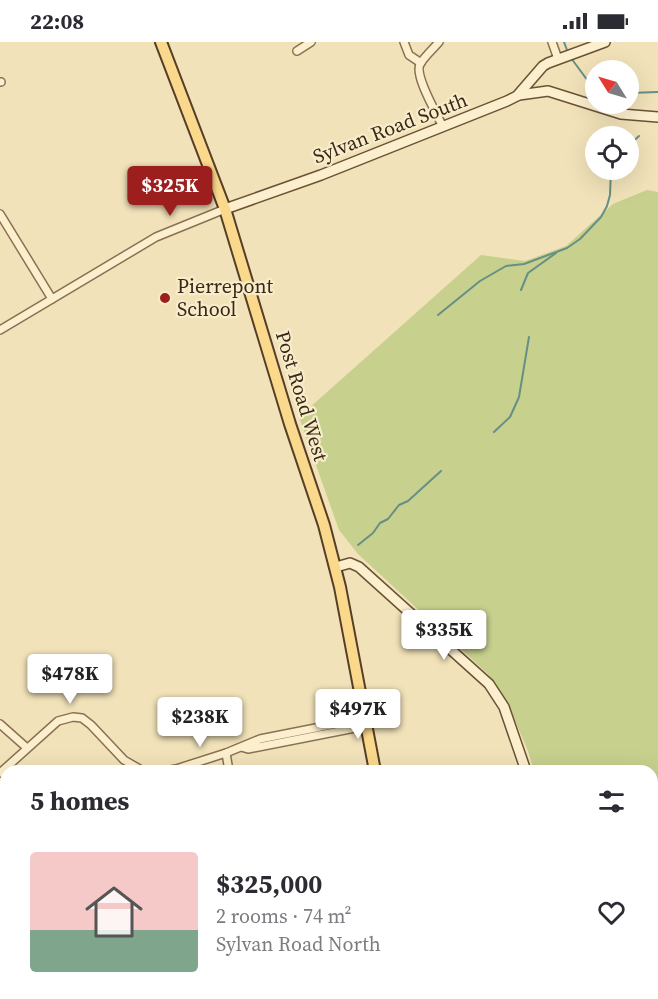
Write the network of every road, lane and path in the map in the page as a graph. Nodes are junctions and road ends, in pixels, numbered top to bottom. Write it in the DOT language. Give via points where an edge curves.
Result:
graph roads {
  1 [pos="161,42"];
  2 [pos="311,42"];
  3 [pos="404,42"];
  4 [pos="440,42"];
  5 [pos="552,42"];
  6 [pos="606,42"];
  7 [pos="297,51"];
  8 [pos="562,57"];
  9 [pos="420,63"];
  10 [pos="548,91"];
  11 [pos="517,96"];
  12 [pos="658,117"];
  13 [pos="443,127"];
  14 [pos="225,209"];
  15 [pos="0,214"];
  16 [pos="52,299"];
  17 [pos="0,330"];
  18 [pos="336,567"];
  19 [pos="366,723"];
  20 [pos="0,724"];
  21 [pos="27,748"];
  22 [pos="226,753"];
  23 [pos="9,765"];
  24 [pos="133,765"];
  25 [pos="188,765"];
  26 [pos="228,765"];
  27 [pos="374,765"];
  28 [pos="524,765"];
  1 -- 14 [label="main road, Post Road West"];
  2 -- 7 [label="street"];
  3 -- 9 [label="street" via="409,55"];
  4 -- 9 [label="street"];
  5 -- 8 [label="street"];
  6 -- 8 [label="street, Sylvan Road South"];
  8 -- 10 [label="street" via="539,77"];
  8 -- 11 [label="street, Sylvan Road South" via="543,66"];
  9 -- 13 [label="street" via="421,80"];
  10 -- 11 [label="street"];
  10 -- 12 [label="street" via="621,114"];
  11 -- 13 [label="street, Sylvan Road South"];
  13 -- 14 [label="street, Sylvan Road South"];
  14 -- 16 [label="street" via="156,237"];
  14 -- 18 [label="main road, Post Road West"];
  15 -- 16 [label="street"];
  16 -- 17 [label="street"];
  18 -- 19 [label="main road, Post Road West"];
  18 -- 28 [label="street" via="350,563 359,567 486,681 502,704"];
  19 -- 22 [label="street"];
  19 -- 27 [label="main road, Post Road West"];
  20 -- 21 [label="street"];
  21 -- 23 [label="street"];
  21 -- 24 [label="street" via="58,722 82,718"];
  22 -- 25 [label="street"];
  22 -- 26 [label="street"];
}
